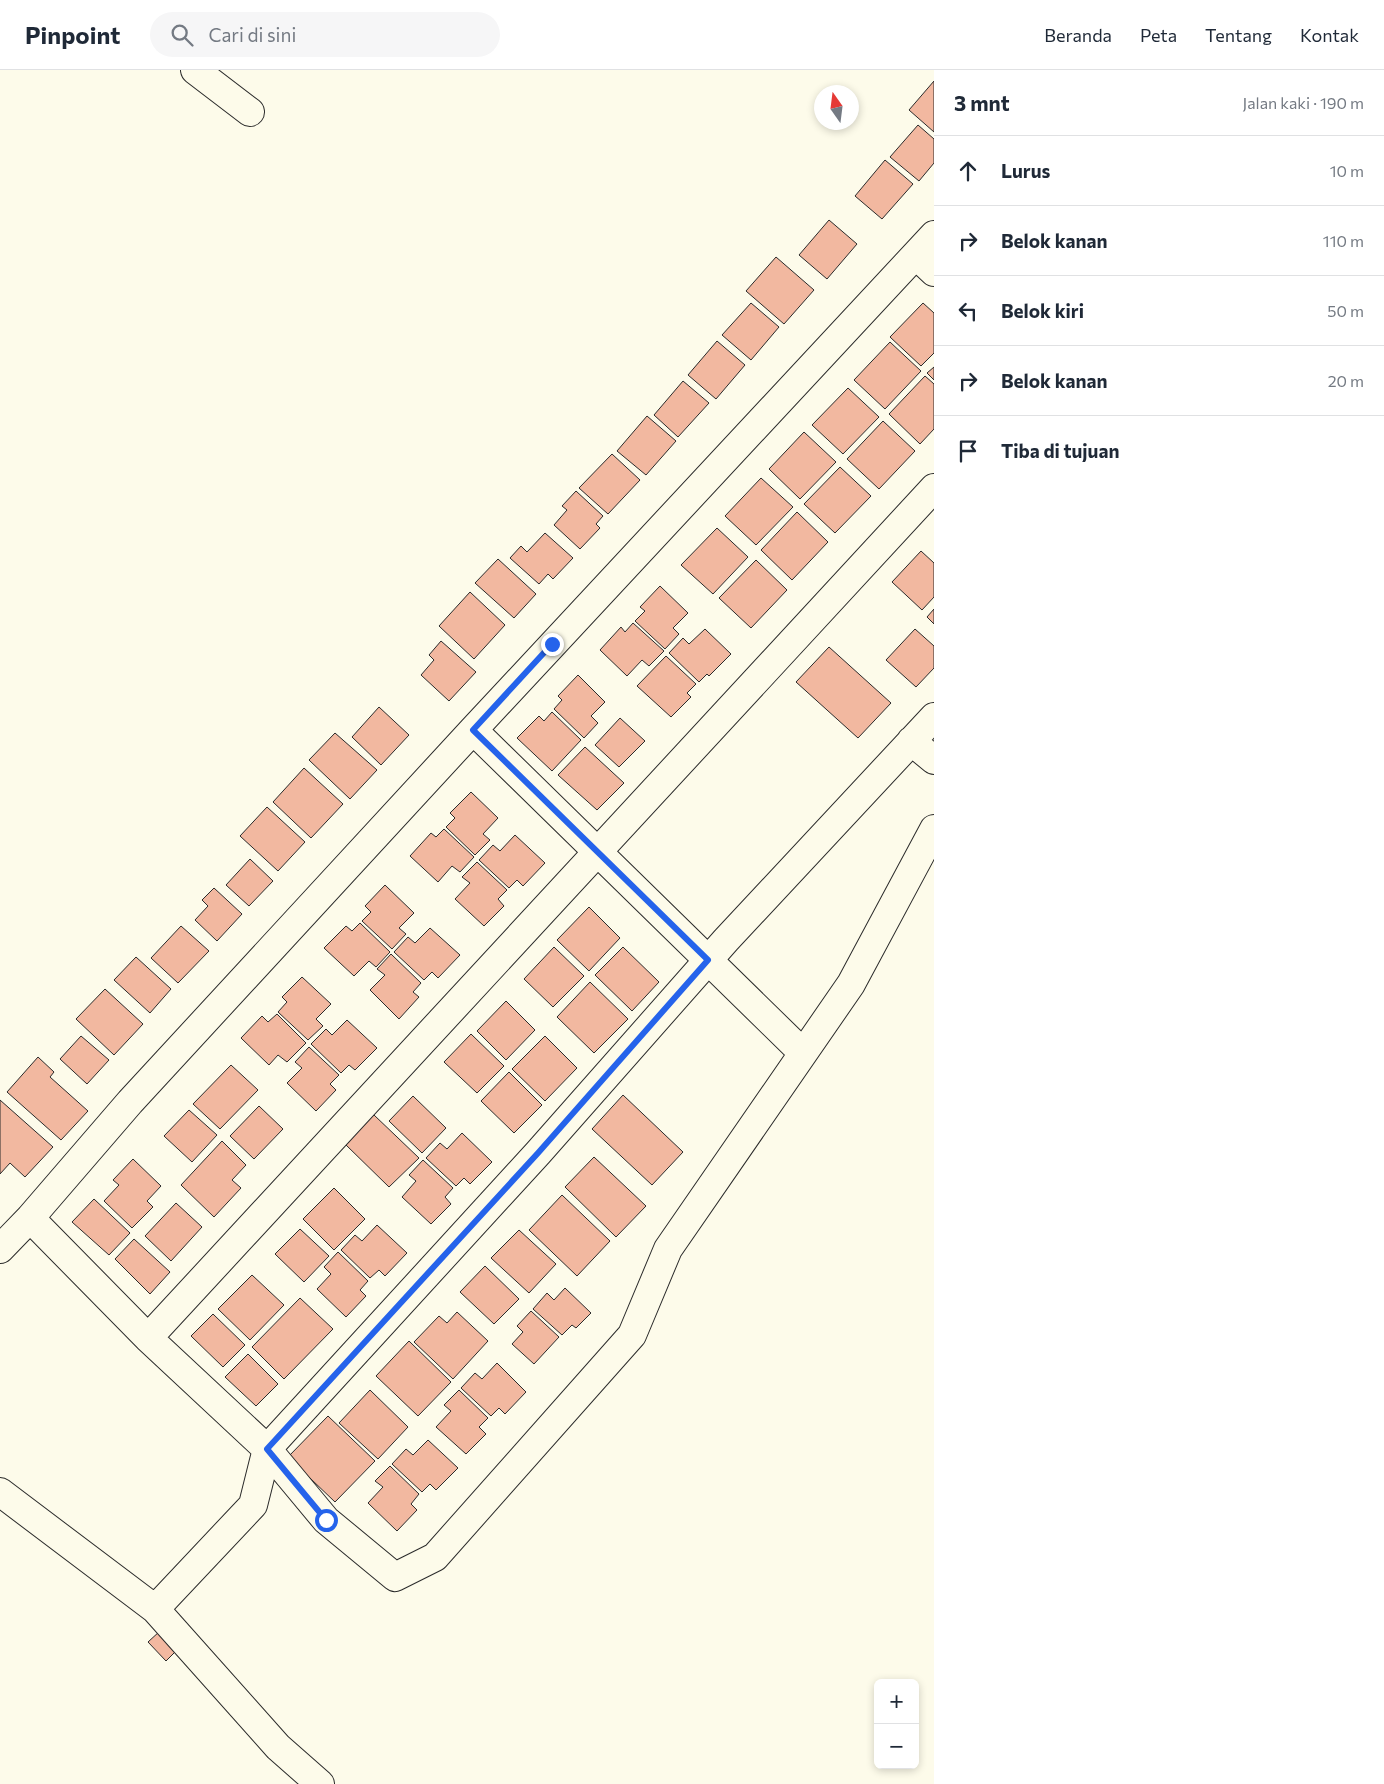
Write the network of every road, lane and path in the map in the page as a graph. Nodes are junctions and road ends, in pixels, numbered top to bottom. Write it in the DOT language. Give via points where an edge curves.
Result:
graph roads {
  1 [pos="195,70"];
  2 [pos="250,112"];
  3 [pos="934,235"];
  4 [pos="925,263"];
  5 [pos="934,488"];
  6 [pos="934,717"];
  7 [pos="473,730"];
  8 [pos="911,742"];
  9 [pos="934,760"];
  10 [pos="934,829"];
  11 [pos="597,852"];
  12 [pos="708,960"];
  13 [pos="803,1053"];
  14 [pos="30,1218"];
  15 [pos="0,1249"];
  16 [pos="148,1338"];
  17 [pos="267,1449"];
  18 [pos="0,1492"];
  19 [pos="155,1609"];
  20 [pos="320,1784"];
  1 -- 2 [label="street"];
  3 -- 4 [label="street"];
  4 -- 7 [label="street"];
  5 -- 11 [label="street"];
  6 -- 8 [label="street"];
  7 -- 11 [label="street"];
  7 -- 14 [label="street" via="130,1102"];
  8 -- 9 [label="street"];
  8 -- 12 [label="street"];
  10 -- 13 [label="street" via="851,984"];
  11 -- 12 [label="street"];
  11 -- 16 [label="street"];
  12 -- 13 [label="street"];
  12 -- 17 [label="street" via="538,1153"];
  13 -- 17 [label="street" via="668,1249 632,1335 435,1557 395,1577 326,1520"];
  14 -- 15 [label="street"];
  14 -- 16 [label="street"];
  16 -- 17 [label="street"];
  17 -- 19 [label="street" via="252,1505"];
  18 -- 19 [label="street"];
  19 -- 20 [label="street" via="278,1747"];
}
